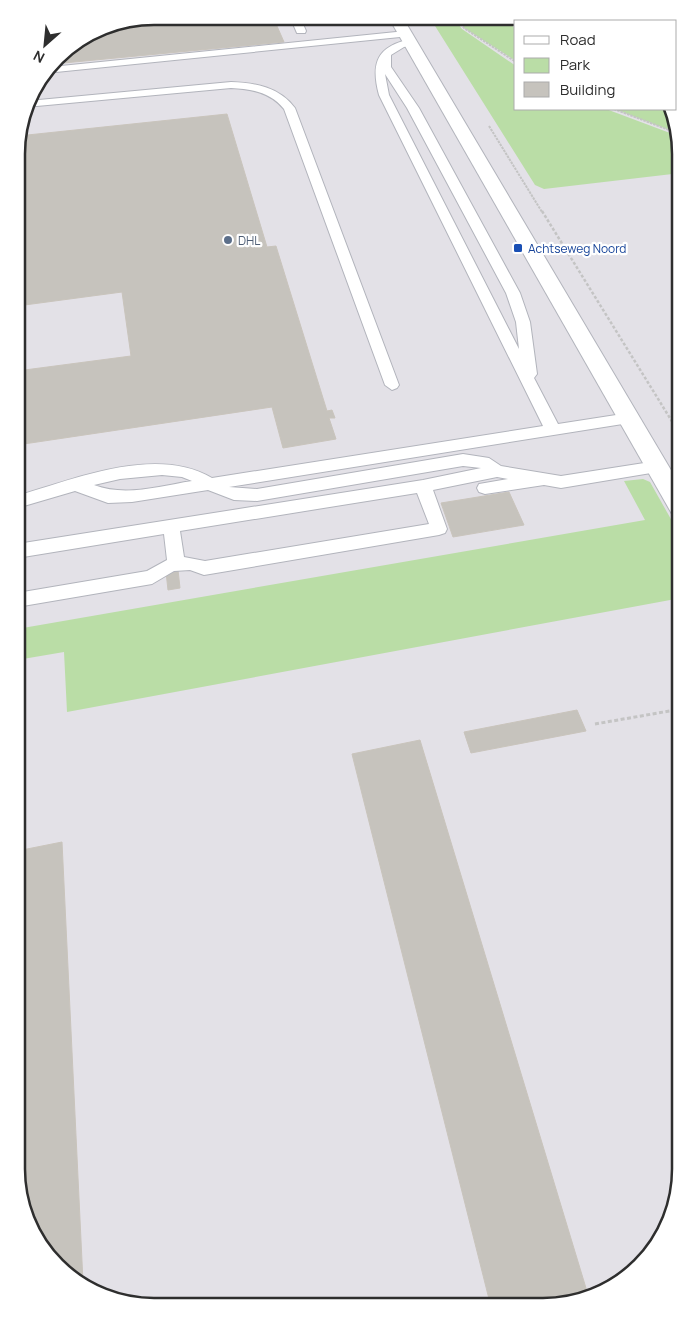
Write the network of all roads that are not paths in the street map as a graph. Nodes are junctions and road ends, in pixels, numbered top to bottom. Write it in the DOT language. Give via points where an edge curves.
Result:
graph roads {
  1 [pos="298,25"];
  2 [pos="301,31"];
  3 [pos="404,31"];
  4 [pos="385,56"];
  5 [pos="70,68"];
  6 [pos="36,103"];
  7 [pos="392,385"];
  8 [pos="531,386"];
  9 [pos="629,418"];
  10 [pos="553,430"];
  11 [pos="657,467"];
  12 [pos="497,471"];
  13 [pos="544,479"];
  14 [pos="212,484"];
  15 [pos="77,485"];
  16 [pos="423,486"];
  17 [pos="485,488"];
  18 [pos="672,493"];
  19 [pos="25,500"];
  20 [pos="171,526"];
  21 [pos="25,550"];
  22 [pos="176,565"];
  23 [pos="25,599"];
  1 -- 2 [label="lane"];
  3 -- 4 [label="lane"];
  3 -- 5 [label="lane"];
  3 -- 9 [label="street"];
  4 -- 8 [label="lane" via="386,66 414,108 512,293 523,322"];
  4 -- 8 [label="lane" via="379,74 384,95"];
  6 -- 7 [label="lane" via="225,85 257,87 283,99"];
  8 -- 10 [label="lane"];
  9 -- 10 [label="lane"];
  9 -- 11 [label="street"];
  10 -- 14 [label="lane"];
  11 -- 13 [label="lane" via="561,482"];
  11 -- 18 [label="street"];
  12 -- 13 [label="lane"];
  12 -- 14 [label="lane" via="483,462 469,460 257,494 239,495"];
  12 -- 16 [label="lane"];
  13 -- 17 [label="lane"];
  14 -- 15 [label="lane" via="119,498"];
  14 -- 15 [label="lane" via="175,470 129,473"];
  15 -- 19 [label="lane"];
  16 -- 20 [label="lane"];
  16 -- 22 [label="lane" via="439,529 204,568 192,562"];
  20 -- 21 [label="lane"];
  20 -- 22 [label="lane"];
  22 -- 23 [label="lane" via="162,567 152,577"];
}
